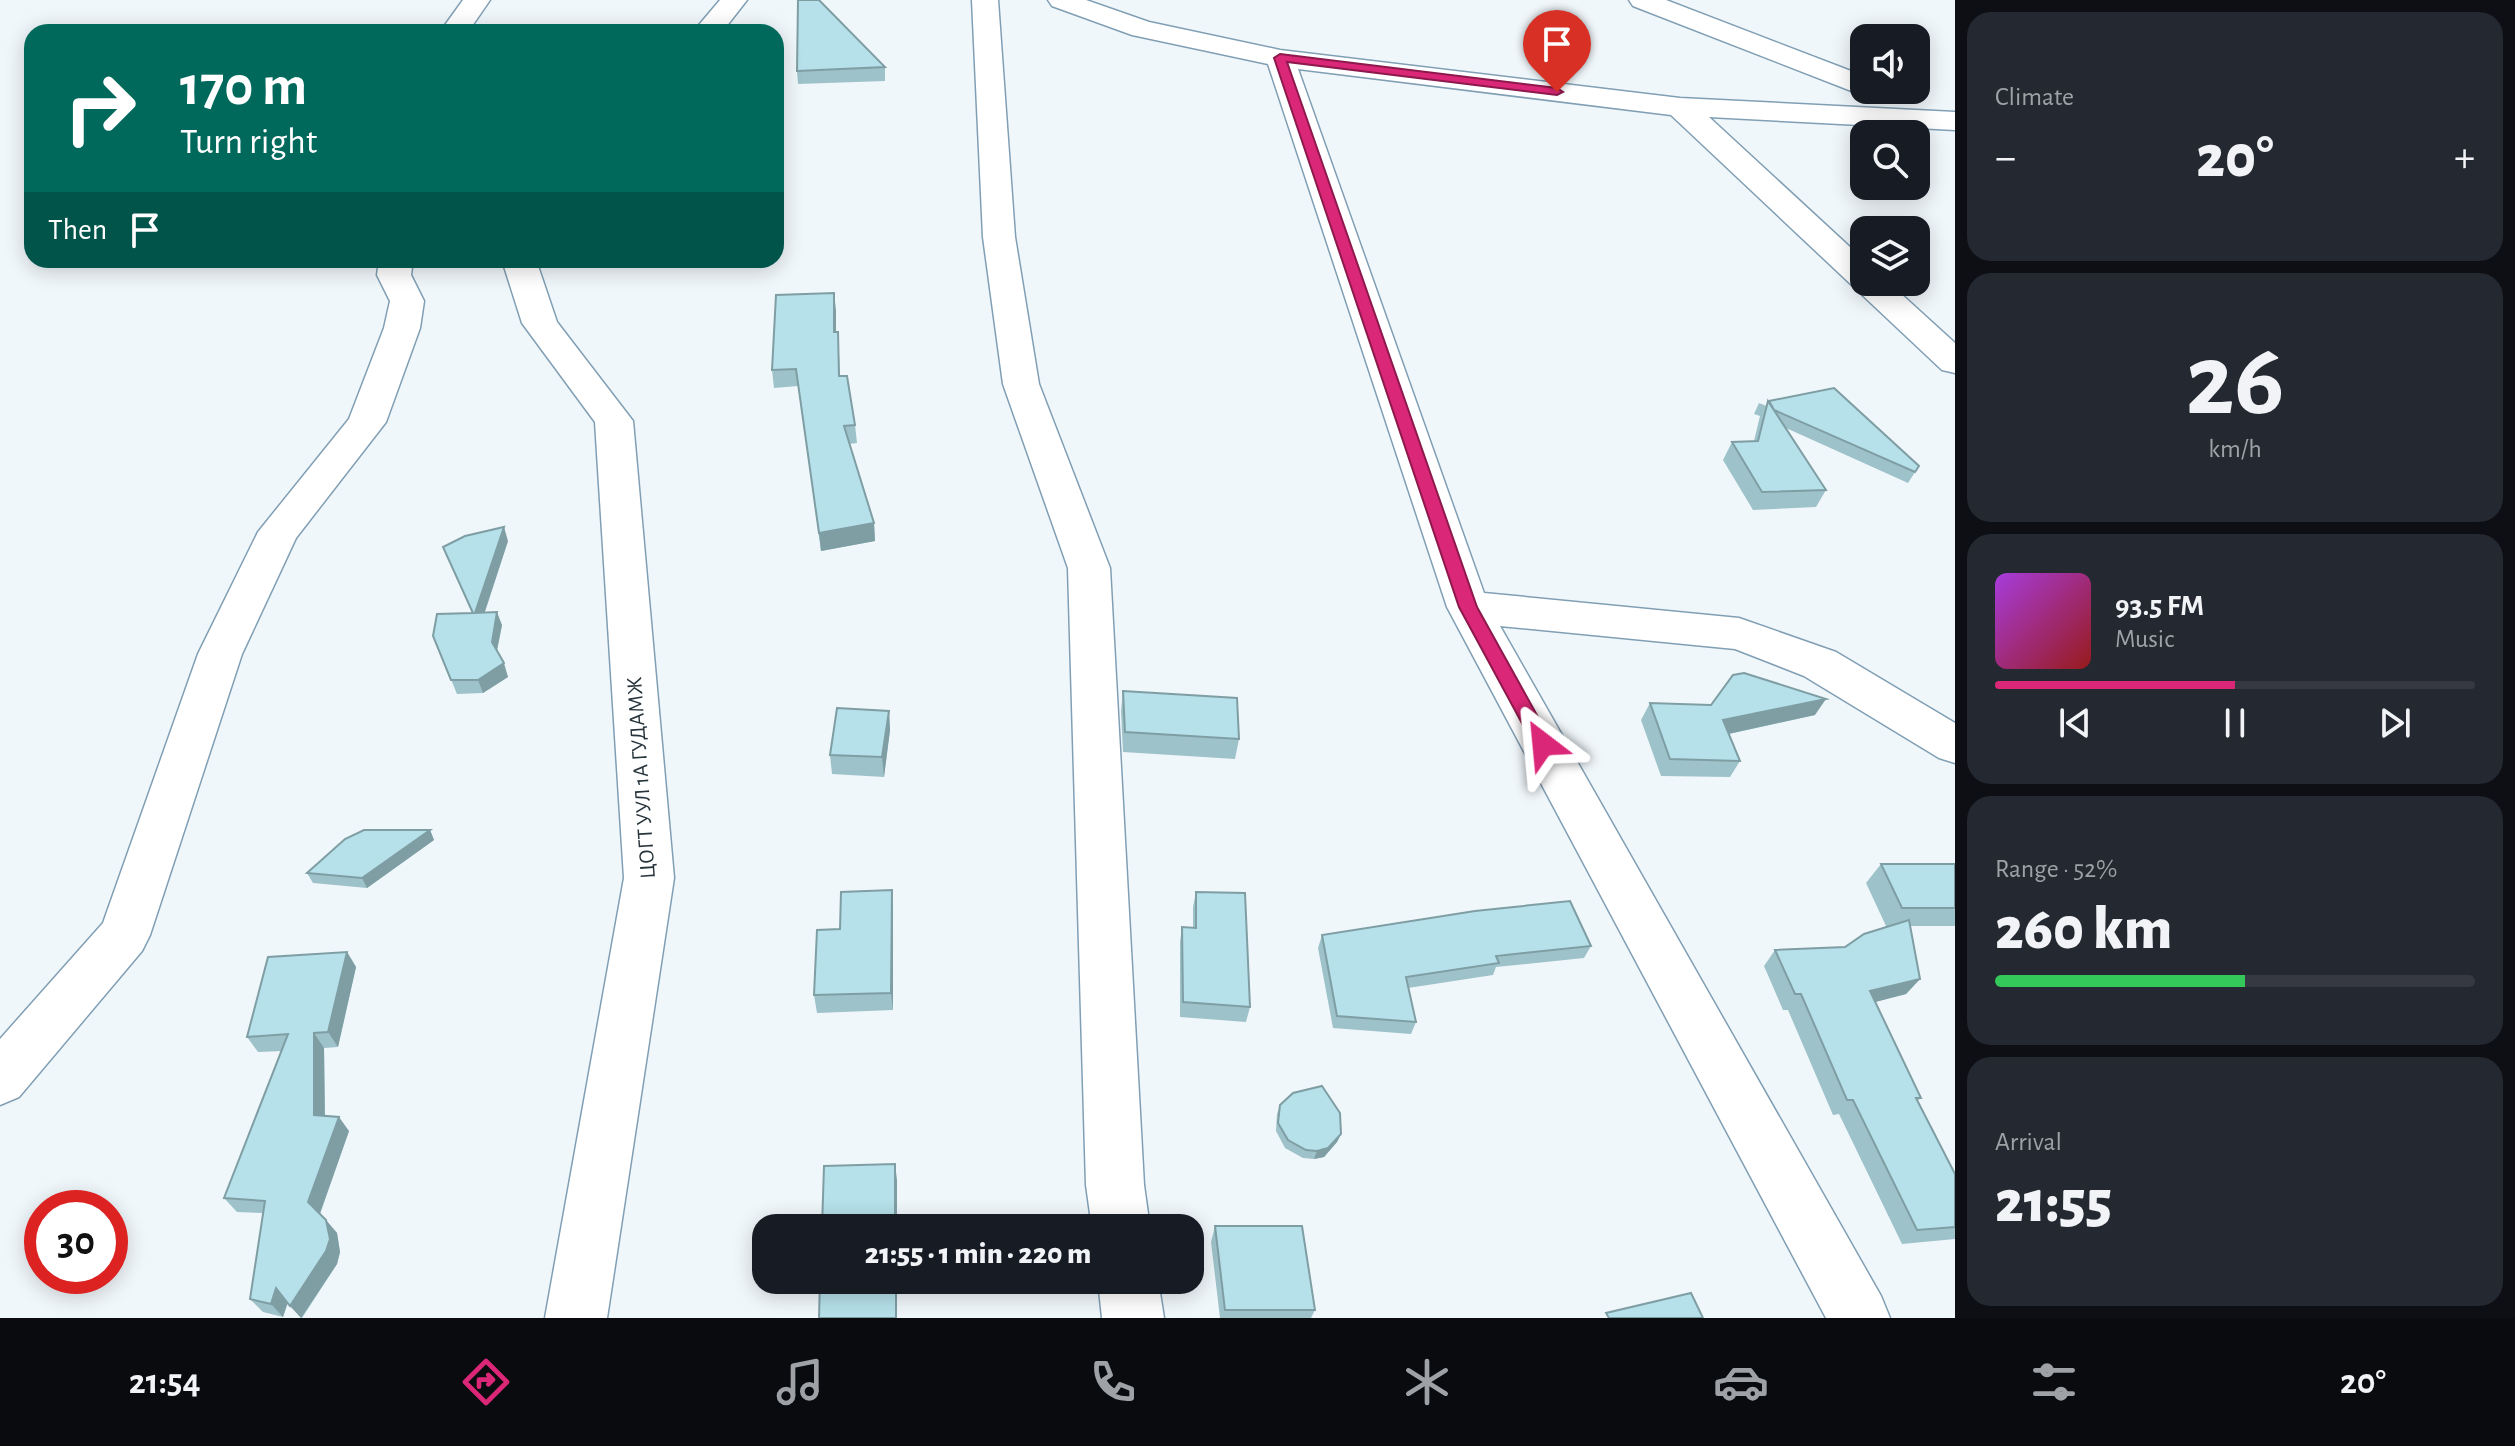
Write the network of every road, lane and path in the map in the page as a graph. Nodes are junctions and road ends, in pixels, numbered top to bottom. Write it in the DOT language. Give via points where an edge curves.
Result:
graph roads {
  1 [pos="734,0"];
  2 [pos="985,0"];
  3 [pos="1061,0"];
  4 [pos="1642,0"];
  5 [pos="714,24"];
  6 [pos="1280,58"];
  7 [pos="1850,81"];
  8 [pos="1910,104"];
  9 [pos="1680,107"];
  10 [pos="1954,121"];
  11 [pos="1850,265"];
  12 [pos="395,268"];
  13 [pos="522,268"];
  14 [pos="1883,296"];
  15 [pos="1955,362"];
  16 [pos="1468,607"];
  17 [pos="1955,745"];
  18 [pos="0,1079"];
  19 [pos="1119,1214"];
  20 [pos="1130,1294"];
  21 [pos="576,1318"];
  22 [pos="1133,1318"];
  23 [pos="1859,1318"];
  1 -- 5 [label="street"];
  2 -- 19 [label="street" via="999,237 1021,384 1089,568"];
  3 -- 6 [label="street" via="1142,29"];
  4 -- 7 [label="street"];
  6 -- 9 [label="street"];
  6 -- 16 [label="street"];
  8 -- 10 [label="street"];
  9 -- 10 [label="street"];
  9 -- 11 [label="street"];
  12 -- 18 [label="street" via="407,301 367,422 278,532 227,640 124,935"];
  13 -- 21 [label="street, ЦОГТ УУЛ 1А ГУДАМЖ" via="540,323 614,421 649,878"];
  14 -- 15 [label="street"];
  16 -- 17 [label="street" via="1739,634 1820,664"];
  16 -- 23 [label="street"];
  20 -- 22 [label="street"];
}
